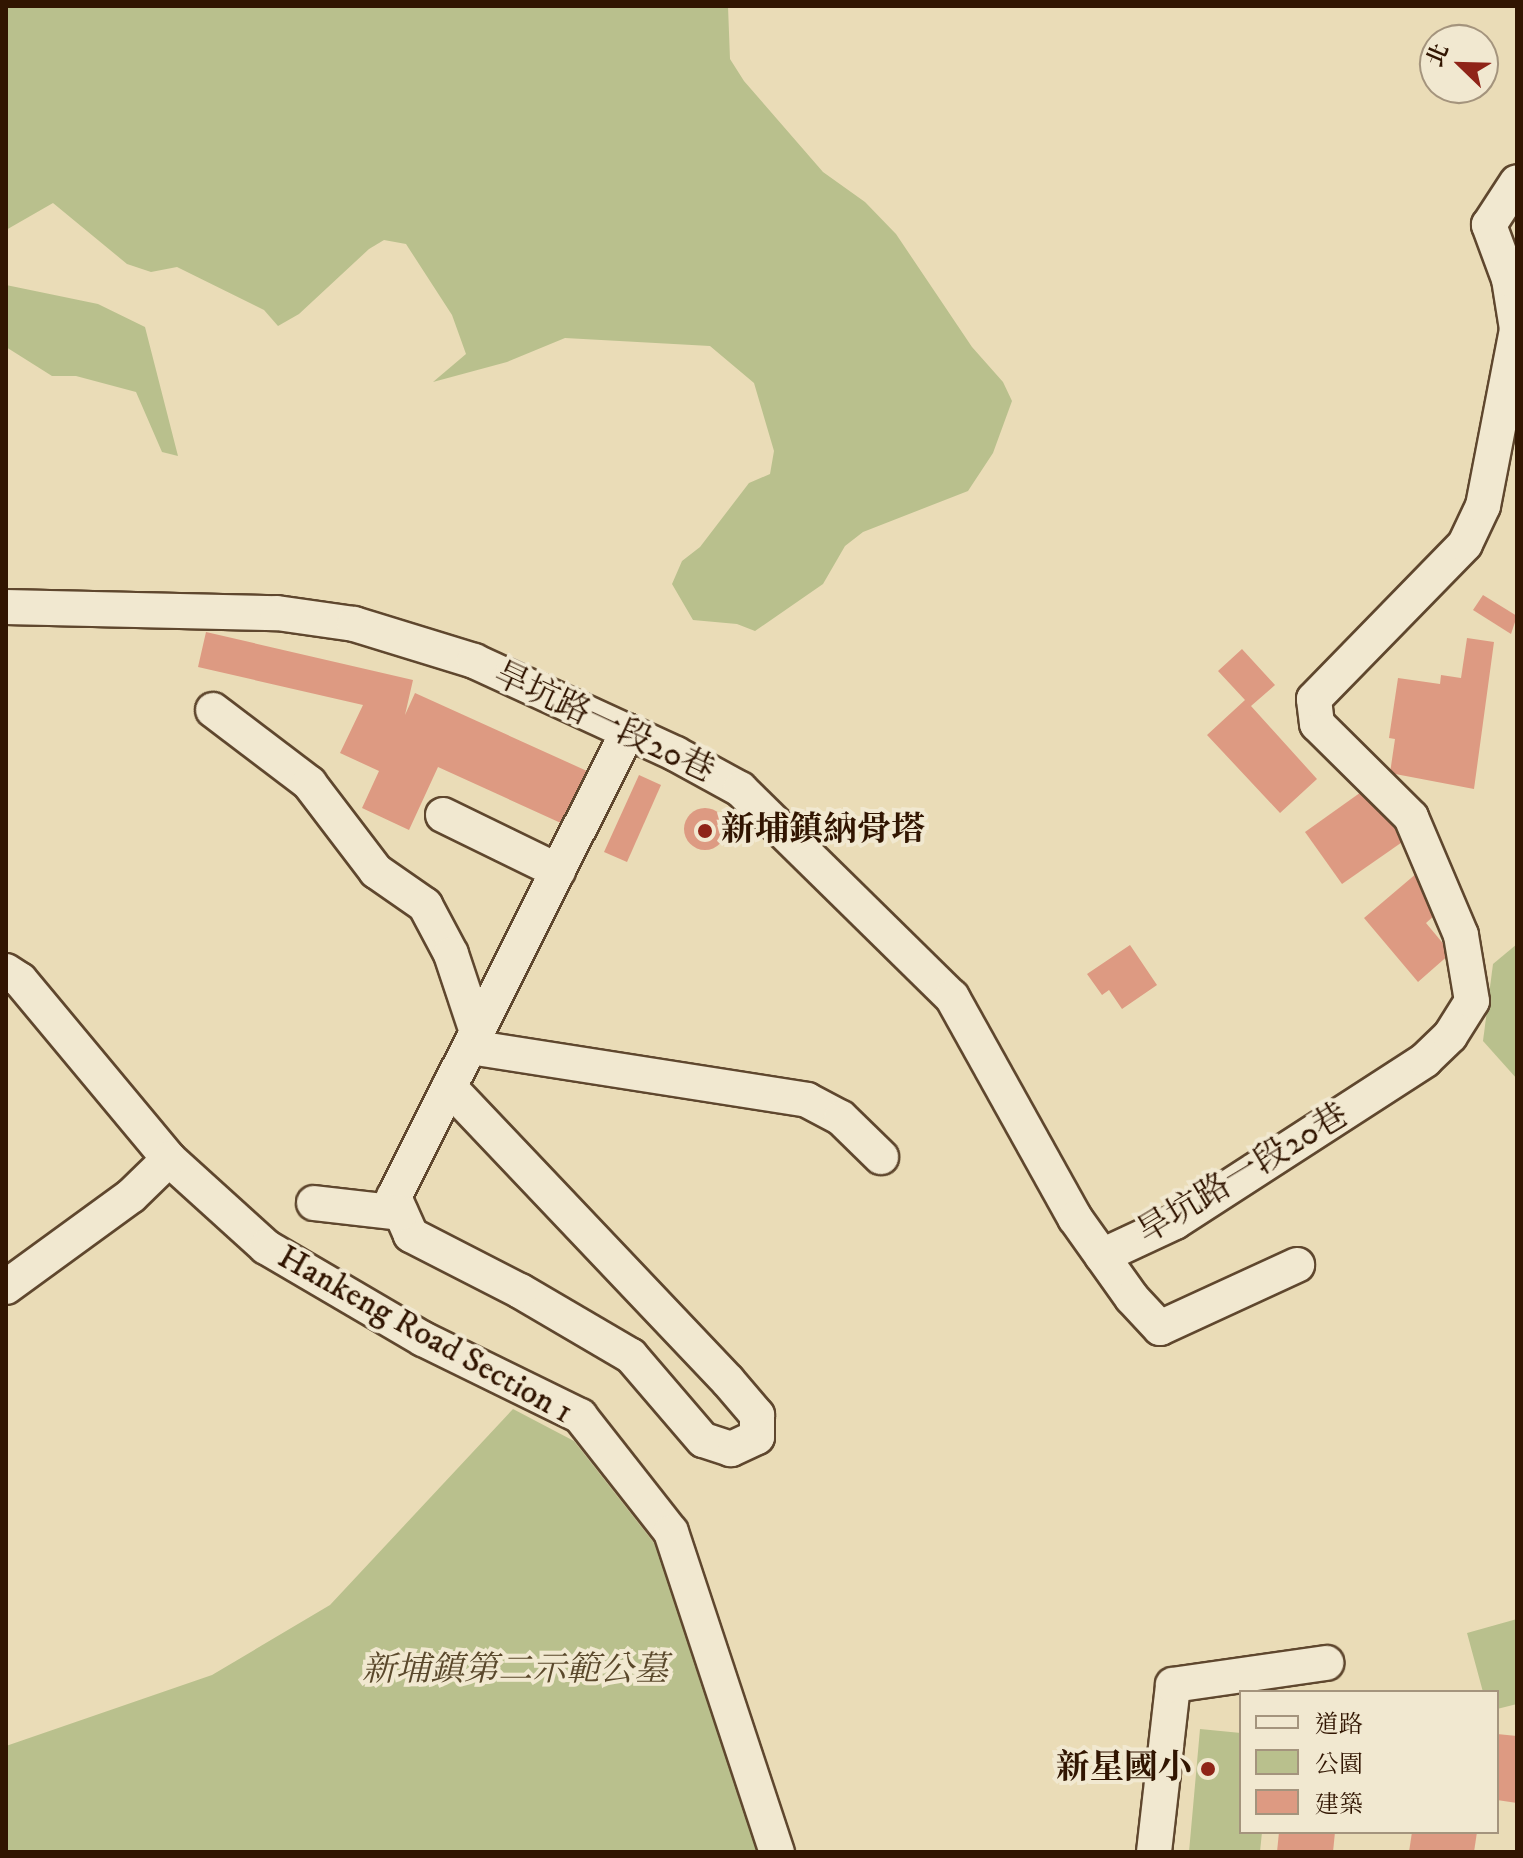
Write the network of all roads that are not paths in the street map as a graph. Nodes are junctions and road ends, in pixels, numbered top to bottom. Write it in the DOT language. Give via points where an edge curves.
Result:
graph roads {
  1 [pos="1517,182"];
  2 [pos="6,607"];
  3 [pos="213,710"];
  4 [pos="628,731"];
  5 [pos="443,815"];
  6 [pos="558,871"];
  7 [pos="6,971"];
  8 [pos="473,1039"];
  9 [pos="449,1087"];
  10 [pos="881,1157"];
  11 [pos="169,1159"];
  12 [pos="314,1203"];
  13 [pos="400,1213"];
  14 [pos="1102,1256"];
  15 [pos="1297,1265"];
  16 [pos="6,1287"];
  17 [pos="1326,1663"];
  18 [pos="777,1852"];
  19 [pos="1154,1852"];
  1 -- 14 [label="street, 旱坑路一段20巷" via="1489,225 1509,279 1517,329 1483,506 1465,544 1314,699 1317,724 1411,817 1461,935 1472,1001 1450,1036 1425,1060 1175,1222"];
  2 -- 4 [label="street, 旱坑路一段20巷" via="277,613 354,624 474,661"];
  3 -- 8 [label="street" via="309,783 376,871 425,905 451,954"];
  4 -- 6 [label="street"];
  4 -- 14 [label="street, 旱坑路一段20巷" via="740,789 952,997 1075,1218"];
  5 -- 6 [label="street"];
  6 -- 8 [label="street"];
  7 -- 11 [label="street, Hankeng Road Section 1" via="20,980"];
  8 -- 9 [label="street"];
  8 -- 10 [label="street" via="807,1100 841,1118"];
  9 -- 13 [label="street" via="394,1197"];
  9 -- 13 [label="street" via="728,1381 757,1415 757,1437 731,1449 703,1440 631,1356 411,1235"];
  11 -- 16 [label="street" via="131,1196"];
  11 -- 18 [label="street, Hankeng Road Section 1" via="266,1247 423,1339 580,1416 671,1532"];
  12 -- 13 [label="street"];
  14 -- 15 [label="street" via="1160,1328"];
  17 -- 19 [label="street" via="1173,1685"];
}
